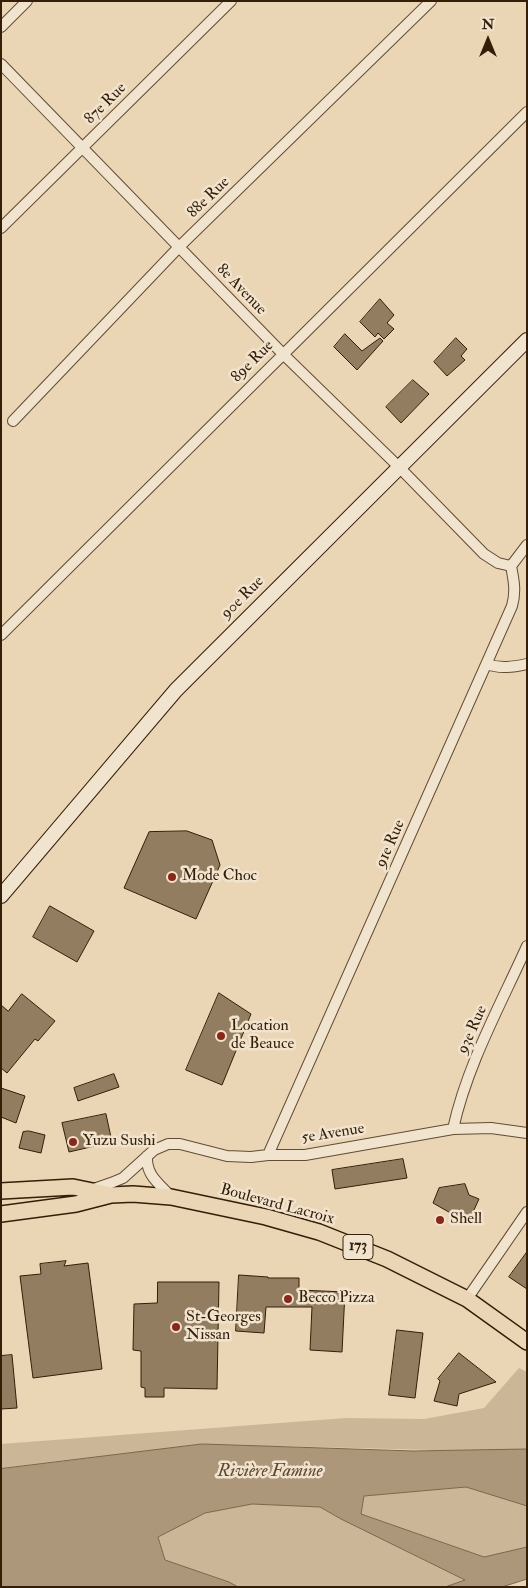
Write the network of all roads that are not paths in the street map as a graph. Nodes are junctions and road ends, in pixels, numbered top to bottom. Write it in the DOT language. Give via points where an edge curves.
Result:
graph roads {
  1 [pos="28,1"];
  2 [pos="231,1"];
  3 [pos="431,1"];
  4 [pos="1,27"];
  5 [pos="1,64"];
  6 [pos="527,112"];
  7 [pos="83,147"];
  8 [pos="1,228"];
  9 [pos="179,247"];
  10 [pos="527,340"];
  11 [pos="283,354"];
  12 [pos="13,421"];
  13 [pos="398,467"];
  14 [pos="527,545"];
  15 [pos="511,566"];
  16 [pos="1,635"];
  17 [pos="487,664"];
  18 [pos="527,664"];
  19 [pos="1,896"];
  20 [pos="527,946"];
  21 [pos="453,1130"];
  22 [pos="527,1133"];
  23 [pos="268,1155"];
  24 [pos="147,1156"];
  25 [pos="90,1190"];
  26 [pos="1,1191"];
  27 [pos="111,1195"];
  28 [pos="171,1197"];
  29 [pos="527,1212"];
  30 [pos="1,1214"];
  31 [pos="467,1299"];
  32 [pos="527,1342"];
  1 -- 4 [label="street"];
  2 -- 7 [label="street, 87e Rue"];
  3 -- 9 [label="street, 88e Rue"];
  5 -- 7 [label="street, 8e Avenue"];
  6 -- 11 [label="street, 89e Rue"];
  7 -- 8 [label="street, 87e Rue"];
  7 -- 9 [label="street, 8e Avenue"];
  9 -- 11 [label="street, 8e Avenue"];
  9 -- 12 [label="street, 88e Rue"];
  10 -- 13 [label="street, 90e Rue"];
  11 -- 13 [label="street, 8e Avenue"];
  11 -- 16 [label="street, 89e Rue"];
  13 -- 15 [label="street, 8e Avenue" via="484,554 498,563"];
  13 -- 19 [label="street, 90e Rue" via="176,690"];
  14 -- 15 [label="street"];
  15 -- 17 [label="street, 91e Rue" via="515,596"];
  17 -- 18 [label="street" via="495,667"];
  17 -- 23 [label="street, 91e Rue"];
  20 -- 21 [label="street, 93e Rue" via="470,1074"];
  21 -- 22 [label="street, 5e Avenue" via="491,1128"];
  21 -- 23 [label="street, 5e Avenue" via="305,1155"];
  23 -- 24 [label="street, 5e Avenue" via="228,1156 168,1144"];
  24 -- 25 [label="street, 5e Avenue" via="123,1178"];
  24 -- 28 [label="street" via="150,1175"];
  25 -- 26 [label="main road, Boulevard Lacroix / 173" via="73,1187"];
  25 -- 27 [label="main road, Boulevard Lacroix / 173"];
  27 -- 28 [label="main road, Boulevard Lacroix / 173"];
  27 -- 30 [label="main road, Boulevard Lacroix / 173" via="76,1204"];
  28 -- 31 [label="main road, Boulevard Lacroix / 173" via="319,1232 388,1259"];
  29 -- 31 [label="street"];
  31 -- 32 [label="main road, Boulevard Lacroix / 173"];
}
